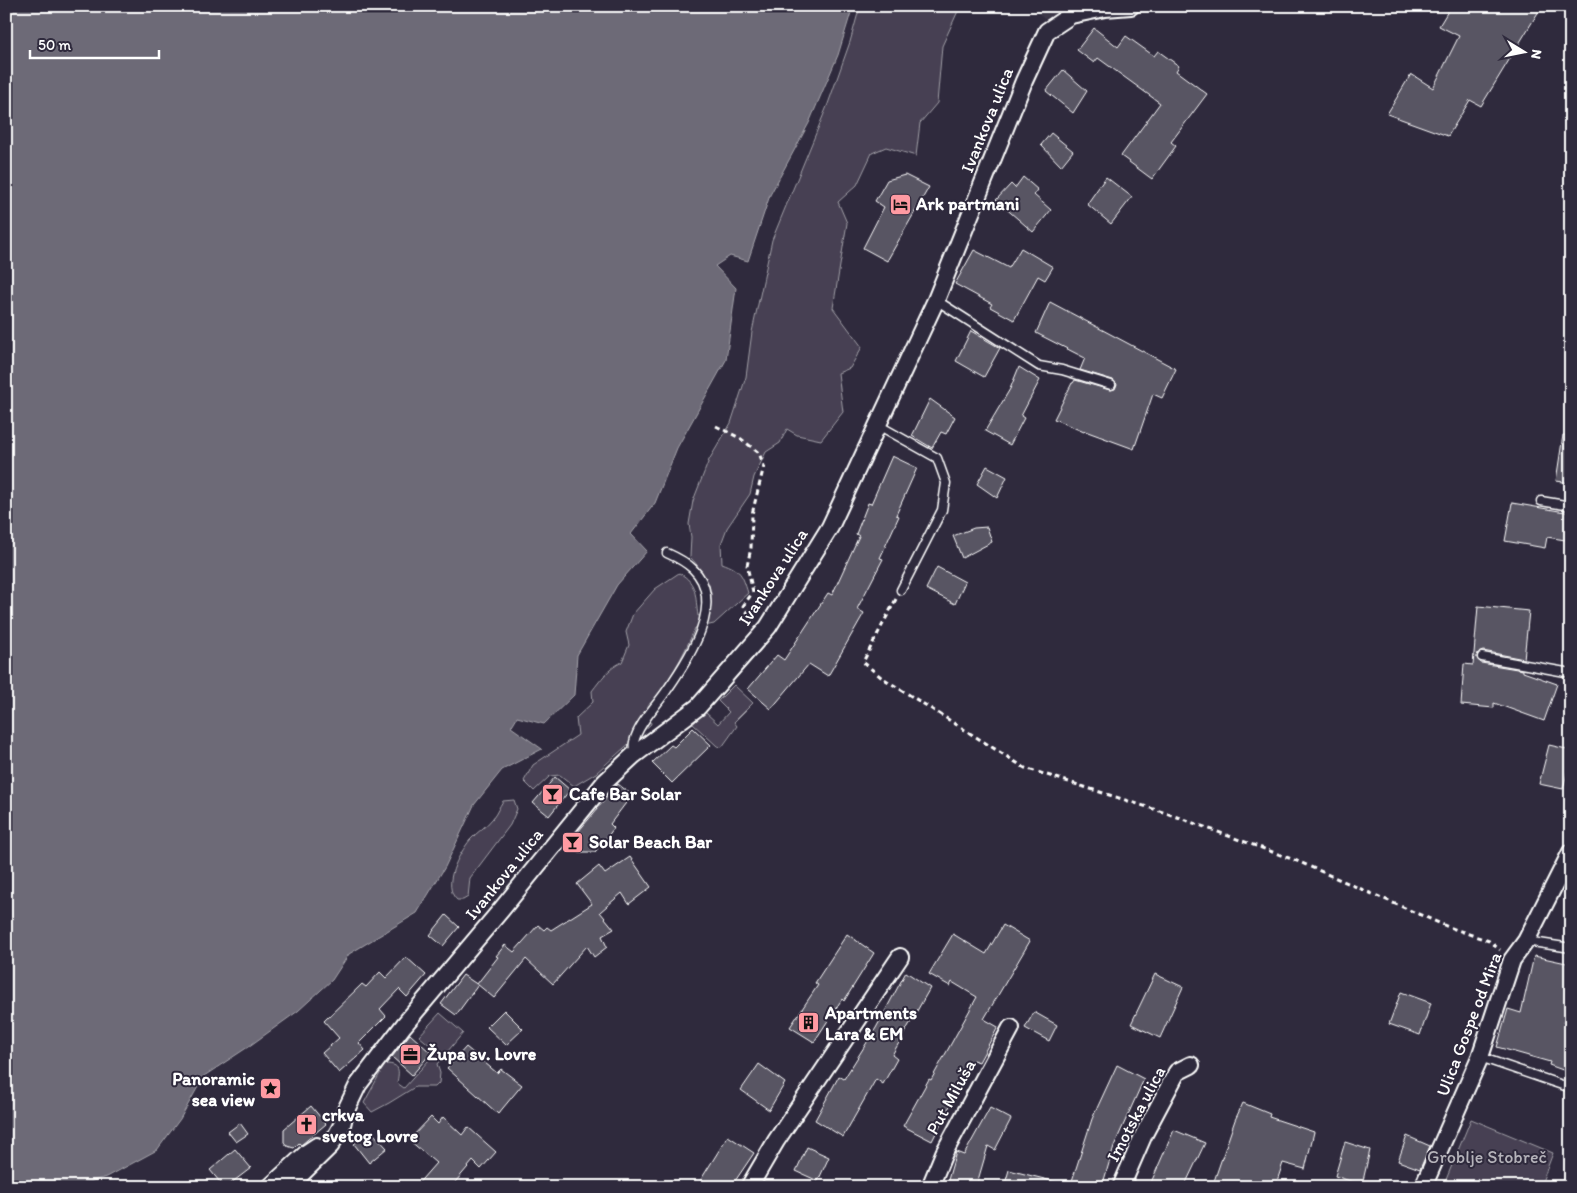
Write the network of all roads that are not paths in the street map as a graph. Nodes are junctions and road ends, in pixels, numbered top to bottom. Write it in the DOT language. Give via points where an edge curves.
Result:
graph roads {
  1 [pos="1132,6"];
  2 [pos="936,300"];
  3 [pos="1111,385"];
  4 [pos="878,425"];
  5 [pos="1541,501"];
  6 [pos="1571,506"];
  7 [pos="667,553"];
  8 [pos="901,590"];
  9 [pos="1482,657"];
  10 [pos="1571,673"];
  11 [pos="634,755"];
  12 [pos="1571,852"];
  13 [pos="1526,940"];
  14 [pos="1571,948"];
  15 [pos="900,957"];
  16 [pos="1011,1028"];
  17 [pos="1480,1056"];
  18 [pos="1192,1065"];
  19 [pos="1571,1088"];
  20 [pos="331,1145"];
  21 [pos="270,1187"];
  22 [pos="288,1187"];
  23 [pos="748,1187"];
  24 [pos="930,1187"];
  25 [pos="1121,1187"];
  26 [pos="1423,1187"];
  1 -- 2 [label="street, Ivankova ulica" via="1071,15 1047,31"];
  2 -- 3 [label="lane" via="1038,366"];
  2 -- 4 [label="street, Ivankova ulica"];
  4 -- 8 [label="lane" via="936,458 946,483 942,510"];
  4 -- 11 [label="street, Ivankova ulica" via="830,527 763,633 698,707"];
  5 -- 6 [label="lane"];
  7 -- 11 [label="lane" via="692,568 700,577 705,590 705,614 688,656 644,721 634,742"];
  9 -- 10 [label="lane"];
  11 -- 20 [label="street, Ivankova ulica" via="605,782 404,1025 358,1085"];
  12 -- 13 [label="street, Ulica Gospe od Mira"];
  13 -- 14 [label="lane"];
  13 -- 17 [label="street, Ulica Gospe od Mira" via="1512,960"];
  15 -- 23 [label="street"];
  16 -- 24 [label="street, Put Miluša" via="944,1152"];
  17 -- 19 [label="lane"];
  17 -- 26 [label="street, Ulica Gospe od Mira"];
  18 -- 25 [label="street, Imotska ulica" via="1177,1072 1144,1134"];
  20 -- 21 [label="street" via="319,1145 308,1152"];
  20 -- 22 [label="street, Ivankova ulica"];
}
